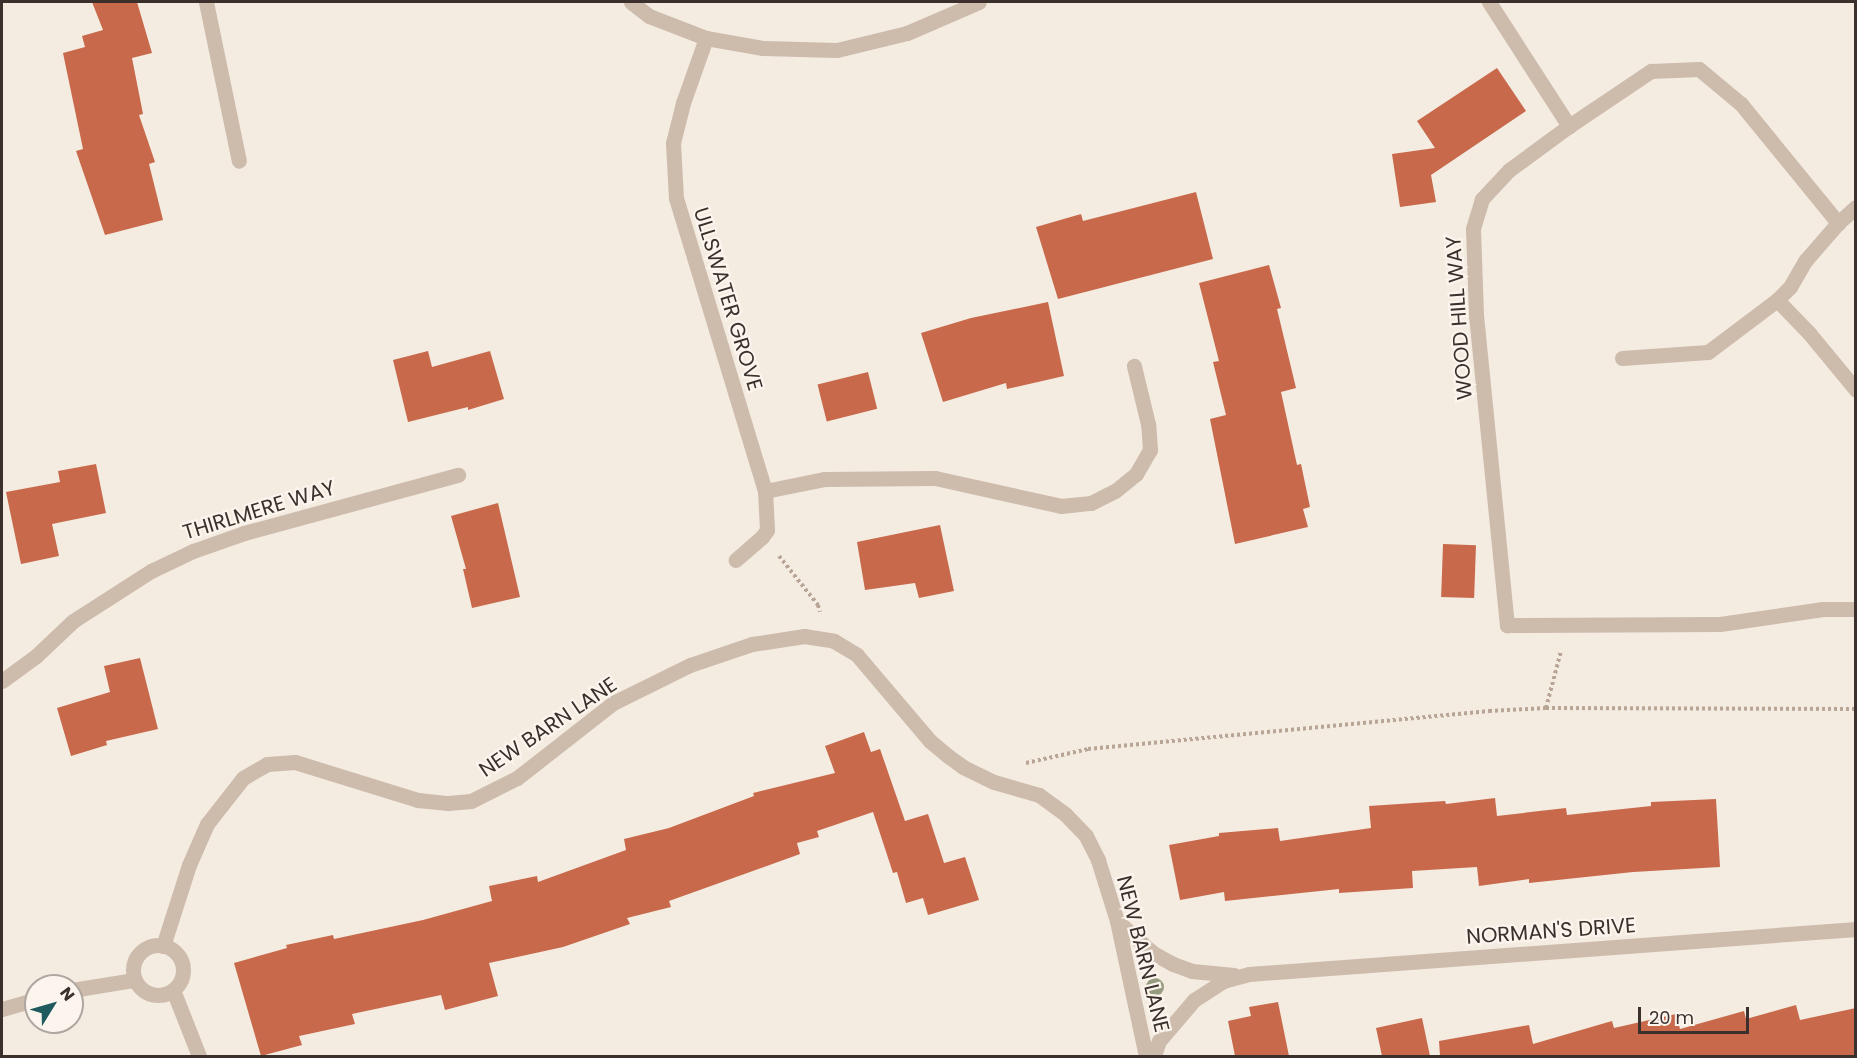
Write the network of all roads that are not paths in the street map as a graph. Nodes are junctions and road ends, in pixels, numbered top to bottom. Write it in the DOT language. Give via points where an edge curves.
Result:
graph roads {
  1 [pos="206,2"];
  2 [pos="631,2"];
  3 [pos="979,2"];
  4 [pos="1489,2"];
  5 [pos="706,38"];
  6 [pos="1569,126"];
  7 [pos="239,161"];
  8 [pos="1856,207"];
  9 [pos="1838,223"];
  10 [pos="1777,300"];
  11 [pos="1622,358"];
  12 [pos="1134,366"];
  13 [pos="1856,390"];
  14 [pos="458,475"];
  15 [pos="765,491"];
  16 [pos="736,560"];
  17 [pos="1856,609"];
  18 [pos="2,681"];
  19 [pos="1117,921"];
  20 [pos="1856,929"];
  21 [pos="163,946"];
  22 [pos="1249,974"];
  23 [pos="134,980"];
  24 [pos="84,988"];
  25 [pos="172,990"];
  26 [pos="24,1003"];
  27 [pos="2,1009"];
  28 [pos="199,1056"];
  29 [pos="1146,1056"];
  30 [pos="1154,1056"];
  1 -- 7 [label="street"];
  2 -- 5 [label="street" via="649,15"];
  3 -- 5 [label="street" via="907,33 837,50 763,48"];
  4 -- 6 [label="street"];
  5 -- 15 [label="street, ULLSWATER GROVE" via="673,143 676,198"];
  6 -- 9 [label="street, WOOD HILL WAY" via="1651,71 1699,69 1741,104"];
  6 -- 17 [label="street, WOOD HILL WAY" via="1509,170 1482,199 1473,229 1476,315 1507,625 1720,624 1823,609"];
  8 -- 9 [label="street"];
  9 -- 10 [label="street"];
  10 -- 11 [label="street" via="1708,352"];
  10 -- 13 [label="street"];
  12 -- 15 [label="street" via="1150,450 1136,474 1091,503 1061,506 935,478 824,479"];
  14 -- 18 [label="street, THIRLMERE WAY" via="244,533 193,551 151,571 73,621"];
  15 -- 16 [label="street, ULLSWATER GROVE" via="767,530"];
  19 -- 21 [label="street, NEW BARN LANE" via="1086,836 1065,814 1039,795 994,782 963,767 930,741 857,655 834,641 804,636 752,644 690,665 613,703 517,778 471,801 418,800 295,762 267,764 243,778 207,824 189,865"];
  19 -- 22 [label="street, NORMAN'S DRIVE" via="1153,953 1173,964 1222,975"];
  19 -- 29 [label="street, NEW BARN LANE"];
  20 -- 22 [label="street, NORMAN'S DRIVE"];
  21 -- 23 [label="street" via="155,945 141,952 134,966"];
  21 -- 25 [label="street" via="177,954 183,969"];
  22 -- 30 [label="street, NORMAN'S DRIVE" via="1223,981 1194,1000 1159,1041"];
  23 -- 24 [label="street"];
  23 -- 25 [label="street" via="148,993 157,995"];
  25 -- 28 [label="street"];
  26 -- 27 [label="street"];
}
